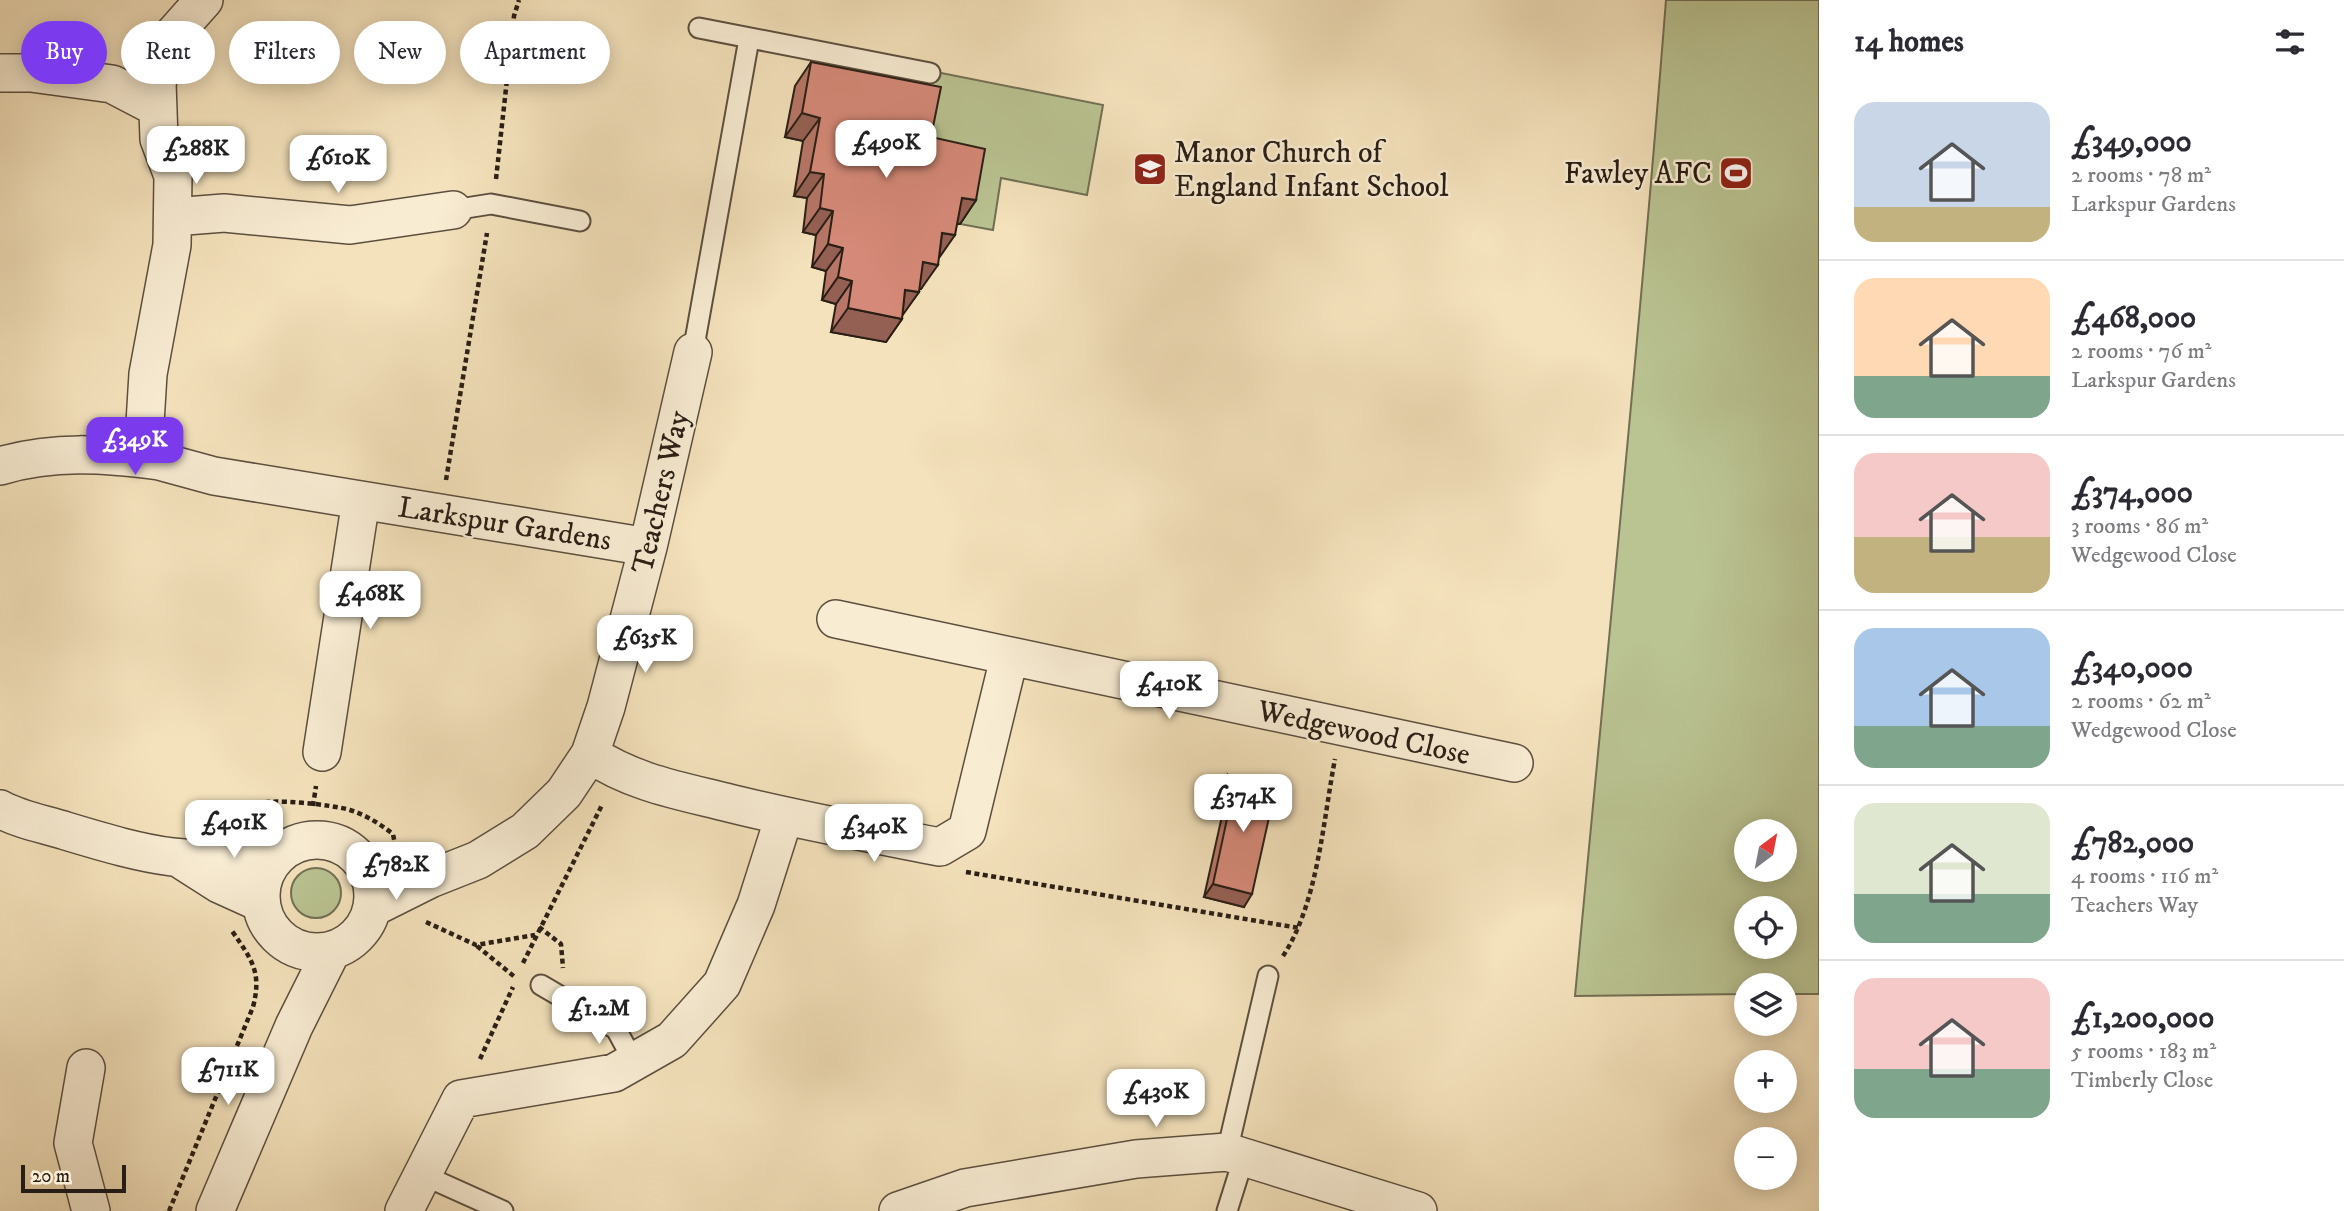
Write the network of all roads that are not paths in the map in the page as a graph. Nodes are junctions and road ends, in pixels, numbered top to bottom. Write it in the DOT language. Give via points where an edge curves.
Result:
graph roads {
  1 [pos="204,0"];
  2 [pos="699,28"];
  3 [pos="749,39"];
  4 [pos="0,73"];
  5 [pos="930,73"];
  6 [pos="158,108"];
  7 [pos="453,210"];
  8 [pos="173,217"];
  9 [pos="580,221"];
  10 [pos="693,352"];
  11 [pos="159,461"];
  12 [pos="0,466"];
  13 [pos="361,500"];
  14 [pos="648,547"];
  15 [pos="836,619"];
  16 [pos="1009,658"];
  17 [pos="322,752"];
  18 [pos="1514,763"];
  19 [pos="604,764"];
  20 [pos="0,809"];
  21 [pos="784,817"];
  22 [pos="281,852"];
  23 [pos="223,872"];
  24 [pos="393,885"];
  25 [pos="261,903"];
  26 [pos="284,941"];
  27 [pos="332,950"];
  28 [pos="1268,976"];
  29 [pos="541,985"];
  30 [pos="294,1026"];
  31 [pos="634,1062"];
  32 [pos="86,1068"];
  33 [pos="1235,1154"];
  34 [pos="423,1175"];
  35 [pos="965,1200"];
  36 [pos="91,1211"];
  37 [pos="215,1211"];
  38 [pos="404,1211"];
  39 [pos="503,1211"];
  40 [pos="898,1211"];
  41 [pos="1227,1211"];
  42 [pos="1418,1211"];
  1 -- 6 [label="street" via="172,36 157,83"];
  2 -- 3 [label="lane"];
  3 -- 5 [label="lane"];
  3 -- 10 [label="lane"];
  4 -- 6 [label="street" via="113,83"];
  6 -- 8 [label="street" via="159,139 173,176"];
  7 -- 8 [label="street" via="350,225 224,213"];
  7 -- 9 [label="lane" via="491,204"];
  8 -- 11 [label="street" via="148,374 145,424"];
  10 -- 14 [label="street, Teachers Way"];
  11 -- 12 [label="street, Larkspur Gardens" via="85,452 31,457"];
  11 -- 13 [label="street, Larkspur Gardens" via="214,477"];
  13 -- 14 [label="street, Larkspur Gardens"];
  13 -- 17 [label="street, Larkspur Gardens"];
  14 -- 19 [label="street, Teachers Way" via="606,707"];
  15 -- 16 [label="street, Wedgewood Close"];
  16 -- 18 [label="street, Wedgewood Close"];
  16 -- 21 [label="street" via="967,831 940,848"];
  19 -- 21 [label="street"];
  19 -- 24 [label="street, Teachers Way" via="525,831 478,860"];
  20 -- 23 [label="street" via="142,854"];
  21 -- 31 [label="street" via="756,905 722,984 672,1040"];
  22 -- 23 [label="street"];
  22 -- 24 [label="street" via="303,841 329,841"];
  22 -- 25 [label="street" via="264,876"];
  23 -- 25 [label="street"];
  24 -- 27 [label="street" via="358,934"];
  25 -- 26 [label="street" via="265,918"];
  26 -- 27 [label="street" via="315,952"];
  26 -- 30 [label="street"];
  27 -- 30 [label="street"];
  28 -- 33 [label="lane"];
  29 -- 31 [label="lane" via="616,1029"];
  30 -- 37 [label="street"];
  31 -- 34 [label="street" via="614,1073 461,1099"];
  32 -- 36 [label="street" via="73,1143"];
  33 -- 35 [label="street" via="1136,1159"];
  33 -- 41 [label="lane"];
  33 -- 42 [label="street"];
  34 -- 38 [label="street"];
  34 -- 39 [label="lane"];
  35 -- 40 [label="street"];
}
